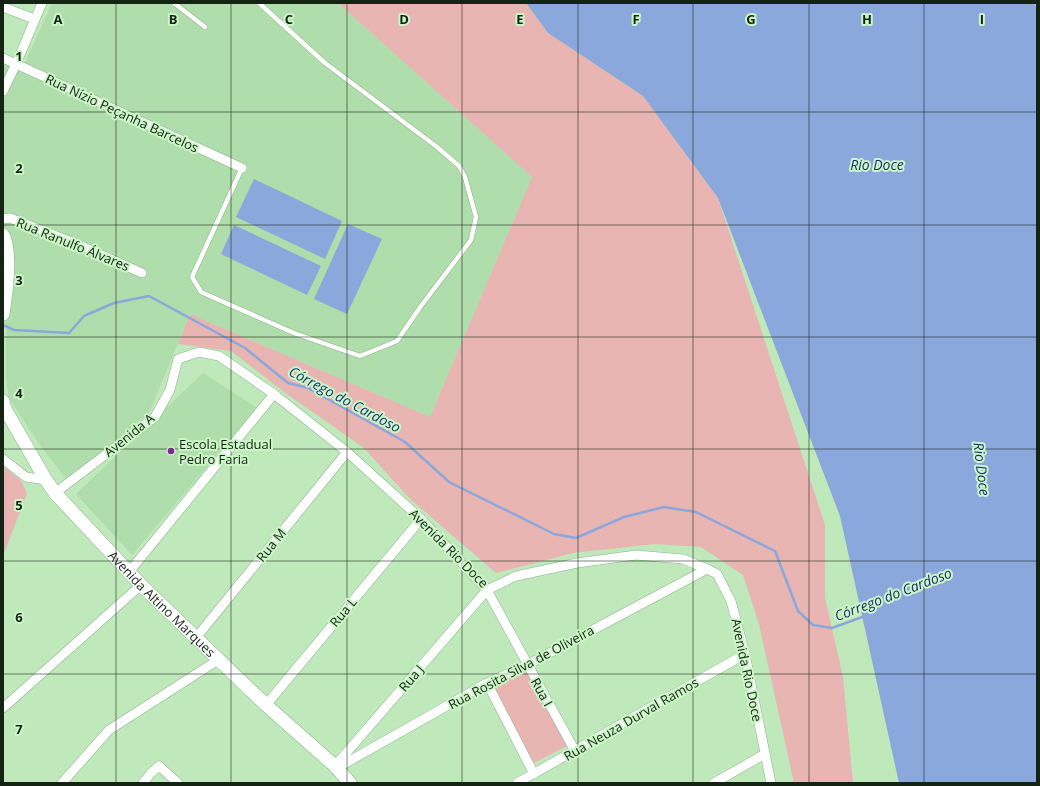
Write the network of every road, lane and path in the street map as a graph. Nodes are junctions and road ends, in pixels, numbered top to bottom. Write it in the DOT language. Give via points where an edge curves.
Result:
graph roads {
  1 [pos="42,3"];
  2 [pos="174,3"];
  3 [pos="259,3"];
  4 [pos="3,7"];
  5 [pos="34,19"];
  6 [pos="205,27"];
  7 [pos="3,58"];
  8 [pos="16,64"];
  9 [pos="3,91"];
  10 [pos="242,168"];
  11 [pos="3,219"];
  12 [pos="3,235"];
  13 [pos="142,273"];
  14 [pos="3,314"];
  15 [pos="178,359"];
  16 [pos="274,394"];
  17 [pos="4,406"];
  18 [pos="347,452"];
  19 [pos="3,459"];
  20 [pos="46,480"];
  21 [pos="55,493"];
  22 [pos="421,519"];
  23 [pos="707,568"];
  24 [pos="129,572"];
  25 [pos="141,585"];
  26 [pos="487,590"];
  27 [pos="195,639"];
  28 [pos="745,654"];
  29 [pos="218,660"];
  30 [pos="527,665"];
  31 [pos="487,683"];
  32 [pos="266,705"];
  33 [pos="3,708"];
  34 [pos="575,751"];
  35 [pos="765,754"];
  36 [pos="534,774"];
  37 [pos="341,775"];
  38 [pos="62,783"];
  39 [pos="142,783"];
  40 [pos="178,783"];
  41 [pos="517,783"];
  42 [pos="714,783"];
  43 [pos="771,783"];
  1 -- 5 [label="street"];
  2 -- 6 [label="lane"];
  3 -- 10 [label="lane" via="324,63 459,166 466,177 476,217 471,240 397,341 360,356 294,333 201,292 192,277"];
  4 -- 5 [label="street"];
  5 -- 8 [label="street"];
  7 -- 8 [label="street, Rua Nízio Peçanha Barcelos"];
  8 -- 9 [label="street"];
  8 -- 10 [label="street, Rua Nízio Peçanha Barcelos"];
  11 -- 13 [label="street, Rua Ranulfo Álvares" via="10,218"];
  12 -- 14 [label="main road" via="6,241 8,281"];
  15 -- 16 [label="street, Avenida Rio Doce" via="199,352 219,356"];
  15 -- 21 [label="street, Avenida A" via="170,390 155,417"];
  16 -- 18 [label="street, Avenida Rio Doce"];
  16 -- 24 [label="street"];
  17 -- 20 [label="main road, Avenida Altino Marques"];
  18 -- 22 [label="street, Avenida Rio Doce"];
  18 -- 27 [label="street, Rua M"];
  19 -- 20 [label="street" via="26,477"];
  20 -- 21 [label="main road, Avenida Altino Marques"];
  21 -- 24 [label="main road, Avenida Altino Marques"];
  22 -- 26 [label="street, Avenida Rio Doce"];
  22 -- 32 [label="street, Rua L"];
  23 -- 26 [label="street, Avenida Rio Doce" via="683,559 636,555 577,563 516,576"];
  23 -- 28 [label="street, Avenida Rio Doce" via="717,574 731,601"];
  23 -- 30 [label="street, Rua Rosita Silva de Oliveira"];
  24 -- 25 [label="main road, Avenida Altino Marques"];
  25 -- 27 [label="main road, Avenida Altino Marques"];
  25 -- 33 [label="street"];
  26 -- 30 [label="street, Rua I"];
  26 -- 37 [label="street, Rua J"];
  27 -- 29 [label="main road, Avenida Altino Marques"];
  28 -- 34 [label="street, Rua Neuza Durval Ramos"];
  28 -- 35 [label="street, Avenida Rio Doce"];
  29 -- 32 [label="main road, Avenida Altino Marques"];
  29 -- 38 [label="street" via="109,730"];
  30 -- 31 [label="street, Rua Rosita Silva de Oliveira"];
  30 -- 34 [label="street, Rua I"];
  31 -- 36 [label="street"];
  31 -- 37 [label="street, Rua Rosita Silva de Oliveira"];
  32 -- 37 [label="main road, Avenida Altino Marques"];
  34 -- 36 [label="street, Rua Neuza Durval Ramos"];
  35 -- 42 [label="street"];
  35 -- 43 [label="street, Avenida Rio Doce"];
  36 -- 41 [label="street, Rua Neuza Durval Ramos"];
  39 -- 40 [label="street" via="159,766"];
}
